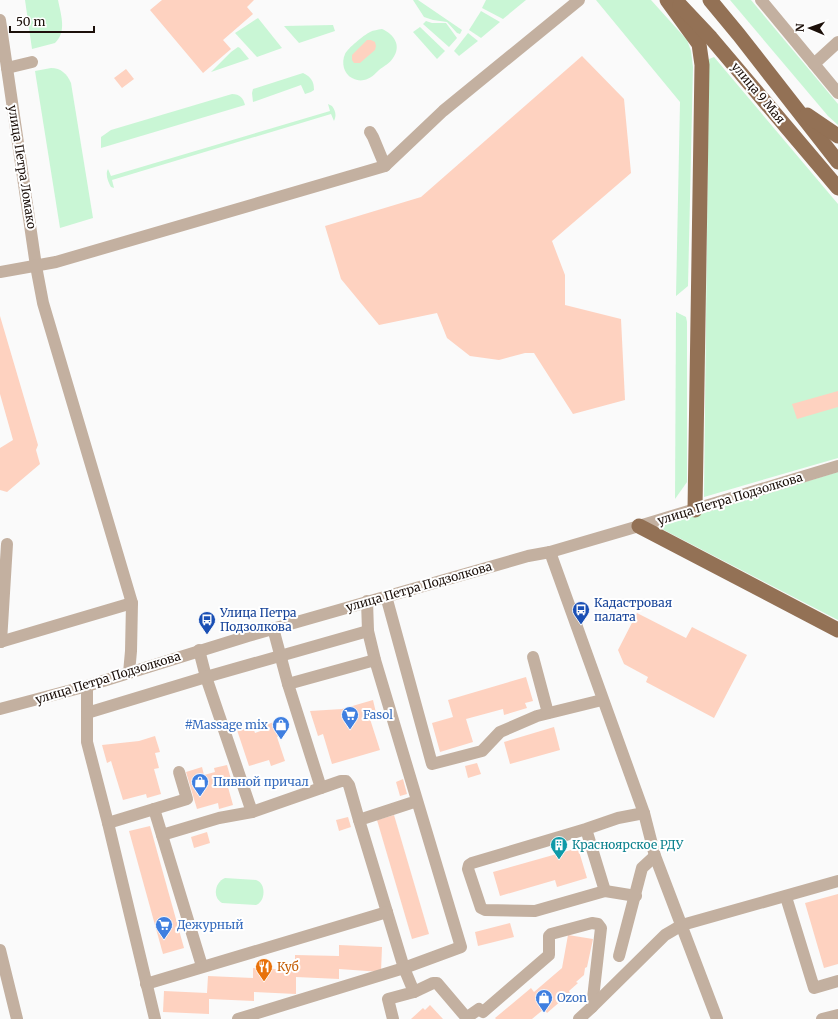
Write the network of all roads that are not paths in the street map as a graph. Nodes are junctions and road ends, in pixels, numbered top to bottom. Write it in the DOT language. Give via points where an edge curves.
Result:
graph roads {
  1 [pos="579,0"];
  2 [pos="667,0"];
  3 [pos="675,0"];
  4 [pos="710,0"];
  5 [pos="760,0"];
  6 [pos="0,20"];
  7 [pos="838,42"];
  8 [pos="32,62"];
  9 [pos="814,64"];
  10 [pos="7,68"];
  11 [pos="838,93"];
  12 [pos="796,108"];
  13 [pos="370,132"];
  14 [pos="838,136"];
  15 [pos="838,162"];
  16 [pos="385,166"];
  17 [pos="838,188"];
  18 [pos="36,266"];
  19 [pos="0,272"];
  20 [pos="838,466"];
  21 [pos="695,510"];
  22 [pos="639,526"];
  23 [pos="8,544"];
  24 [pos="550,552"];
  25 [pos="386,596"];
  26 [pos="367,601"];
  27 [pos="132,603"];
  28 [pos="273,628"];
  29 [pos="838,630"];
  30 [pos="368,631"];
  31 [pos="0,642"];
  32 [pos="199,650"];
  33 [pos="280,656"];
  34 [pos="533,657"];
  35 [pos="375,660"];
  36 [pos="129,673"];
  37 [pos="206,677"];
  38 [pos="288,684"];
  39 [pos="87,686"];
  40 [pos="602,700"];
  41 [pos="0,710"];
  42 [pos="87,713"];
  43 [pos="548,713"];
  44 [pos="179,772"];
  45 [pos="322,788"];
  46 [pos="417,801"];
  47 [pos="154,809"];
  48 [pos="252,812"];
  49 [pos="644,813"];
  50 [pos="359,820"];
  51 [pos="108,823"];
  52 [pos="586,830"];
  53 [pos="162,835"];
  54 [pos="655,856"];
  55 [pos="838,881"];
  56 [pos="605,891"];
  57 [pos="636,896"];
  58 [pos="786,897"];
  59 [pos="387,912"];
  60 [pos="682,925"];
  61 [pos="0,950"];
  62 [pos="619,956"];
  63 [pos="202,966"];
  64 [pos="404,968"];
  65 [pos="838,980"];
  66 [pos="146,984"];
  67 [pos="414,992"];
  68 [pos="592,1008"];
  69 [pos="838,1014"];
  70 [pos="244,1018"];
  71 [pos="17,1019"];
  72 [pos="155,1019"];
  73 [pos="393,1019"];
  74 [pos="579,1019"];
  75 [pos="717,1019"];
  76 [pos="822,1019"];
  1 -- 16 [label="street" via="443,111"];
  2 -- 21 [label="main road" via="699,44 702,65"];
  3 -- 17 [label="main road, улица 9 Мая" via="711,38"];
  4 -- 12 [label="main road, улица 9 Мая"];
  5 -- 9 [label="street"];
  6 -- 10 [label="street, улица Петра Ломако"];
  7 -- 9 [label="street"];
  8 -- 10 [label="street"];
  9 -- 11 [label="street"];
  10 -- 18 [label="street, улица Петра Ломако"];
  12 -- 14 [label="main road"];
  12 -- 15 [label="main road, улица 9 Мая"];
  13 -- 16 [label="street"];
  16 -- 18 [label="street"];
  18 -- 19 [label="street"];
  18 -- 27 [label="street, улица Петра Ломако" via="43,303"];
  20 -- 21 [label="street, улица Петра Подзолкова"];
  21 -- 22 [label="street, улица Петра Подзолкова"];
  22 -- 24 [label="street, улица Петра Подзолкова"];
  22 -- 29 [label="main road"];
  23 -- 31 [label="street"];
  24 -- 25 [label="street, улица Петра Подзолкова"];
  24 -- 40 [label="street"];
  25 -- 26 [label="street, улица Петра Подзолкова"];
  25 -- 43 [label="street" via="409,672 432,764 482,751 500,732"];
  26 -- 28 [label="street, улица Петра Подзолкова"];
  26 -- 30 [label="street"];
  27 -- 31 [label="street"];
  27 -- 36 [label="street, улица Петра Ломако"];
  28 -- 32 [label="street, улица Петра Подзолкова"];
  28 -- 33 [label="street"];
  30 -- 33 [label="street"];
  30 -- 35 [label="street"];
  32 -- 36 [label="street, улица Петра Подзолкова"];
  32 -- 37 [label="street"];
  33 -- 37 [label="street"];
  33 -- 38 [label="street"];
  34 -- 43 [label="street"];
  35 -- 38 [label="street"];
  35 -- 46 [label="street"];
  36 -- 39 [label="street, улица Петра Подзолкова"];
  37 -- 42 [label="street"];
  37 -- 48 [label="street"];
  38 -- 45 [label="street"];
  39 -- 41 [label="street, улица Петра Подзолкова"];
  39 -- 42 [label="street"];
  40 -- 43 [label="street"];
  40 -- 49 [label="street"];
  42 -- 51 [label="street" via="88,742"];
  44 -- 47 [label="street" via="187,798"];
  45 -- 48 [label="street"];
  45 -- 50 [label="street" via="346,781"];
  46 -- 50 [label="street"];
  46 -- 64 [label="street" via="461,947"];
  47 -- 51 [label="street"];
  47 -- 53 [label="street"];
  48 -- 53 [label="street" via="219,818"];
  49 -- 52 [label="street" via="618,818"];
  49 -- 54 [label="street"];
  50 -- 59 [label="street"];
  51 -- 66 [label="street"];
  52 -- 56 [label="street"];
  52 -- 56 [label="street" via="472,863 468,869 479,905 485,910 535,911"];
  53 -- 63 [label="street"];
  54 -- 57 [label="street" via="642,868"];
  54 -- 60 [label="street"];
  55 -- 58 [label="street"];
  56 -- 57 [label="street"];
  57 -- 62 [label="street"];
  58 -- 60 [label="street"];
  58 -- 65 [label="street" via="814,988"];
  59 -- 63 [label="street"];
  59 -- 64 [label="street"];
  60 -- 68 [label="street" via="665,935"];
  60 -- 75 [label="street"];
  61 -- 71 [label="street"];
  63 -- 66 [label="street"];
  64 -- 67 [label="street"];
  64 -- 70 [label="street"];
  66 -- 72 [label="street"];
  67 -- 68 [label="street" via="437,983 465,1016 479,1009 483,1012 549,955 551,934 592,923 598,924 601,928"];
  67 -- 73 [label="street" via="388,999"];
  68 -- 74 [label="street"];
  69 -- 76 [label="street"];
}
